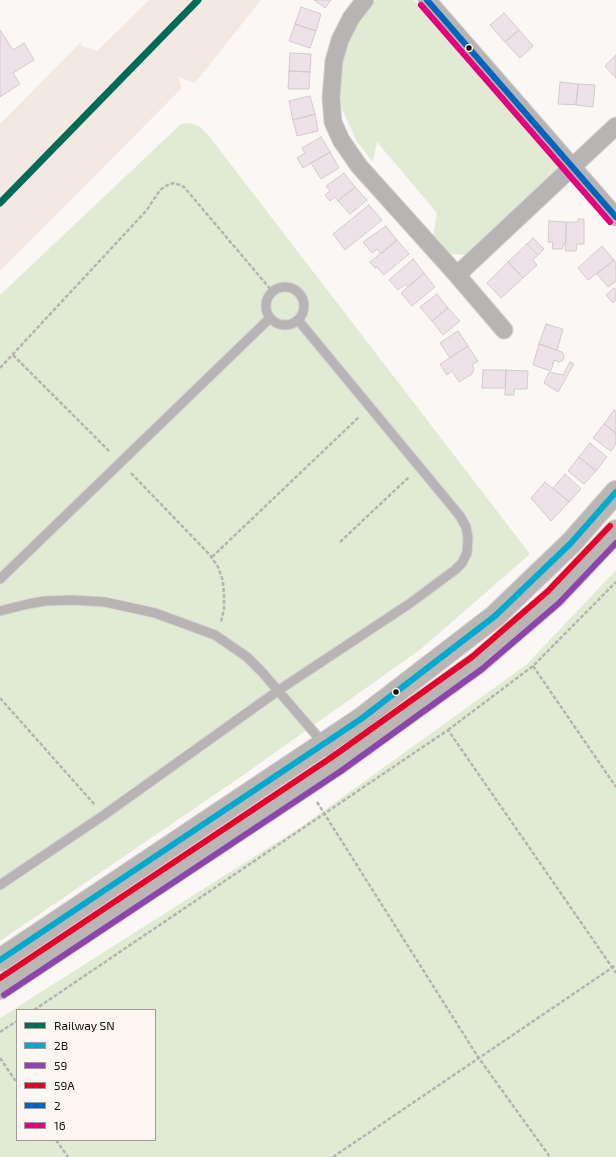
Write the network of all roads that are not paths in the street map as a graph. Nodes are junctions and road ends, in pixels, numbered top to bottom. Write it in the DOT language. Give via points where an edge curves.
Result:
graph roads {
  1 [pos="366,0"];
  2 [pos="427,0"];
  3 [pos="616,126"];
  4 [pos="573,166"];
  5 [pos="616,217"];
  6 [pos="457,275"];
  7 [pos="270,318"];
  8 [pos="298,320"];
  9 [pos="504,330"];
  10 [pos="616,492"];
  11 [pos="616,531"];
  12 [pos="0,579"];
  13 [pos="0,612"];
  14 [pos="279,690"];
  15 [pos="324,744"];
  16 [pos="337,764"];
  17 [pos="0,885"];
  18 [pos="0,960"];
  19 [pos="0,988"];
  1 -- 6 [label="street" via="351,18 340,40 334,61 331,98 334,122 341,140 359,166"];
  2 -- 4 [label="street"];
  3 -- 4 [label="street"];
  4 -- 5 [label="street"];
  4 -- 6 [label="street"];
  6 -- 9 [label="street"];
  7 -- 8 [label="lane" via="287,325"];
  7 -- 8 [label="lane" via="266,308 268,296 277,288 289,287 299,293 304,304 304,310"];
  7 -- 12 [label="lane"];
  8 -- 14 [label="lane" via="460,516 466,527 468,546 462,562 454,570 409,604"];
  10 -- 15 [label="main road" via="571,543 495,616"];
  11 -- 16 [label="main road" via="554,597 477,663"];
  13 -- 14 [label="lane" via="45,601 72,600 105,602 155,614 215,635 247,657"];
  14 -- 15 [label="lane"];
  14 -- 17 [label="lane" via="104,815"];
  15 -- 16 [label="lane"];
  15 -- 18 [label="main road"];
  16 -- 19 [label="main road"];
}
